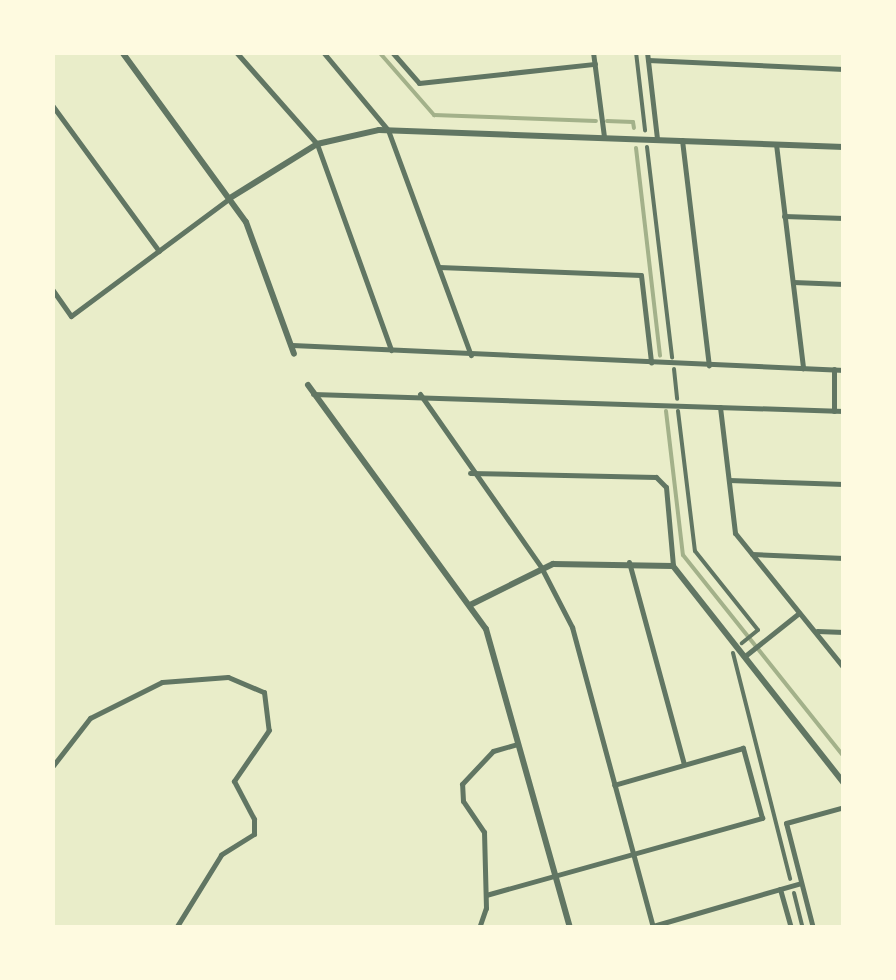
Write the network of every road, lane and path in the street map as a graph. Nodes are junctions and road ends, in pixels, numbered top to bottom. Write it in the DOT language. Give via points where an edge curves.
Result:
graph roads {
  1 [pos="122,52"];
  2 [pos="236,52"];
  3 [pos="323,52"];
  4 [pos="392,52"];
  5 [pos="593,52"];
  6 [pos="636,52"];
  7 [pos="647,56"];
  8 [pos="595,64"];
  9 [pos="844,69"];
  10 [pos="52,105"];
  11 [pos="388,130"];
  12 [pos="645,130"];
  13 [pos="604,137"];
  14 [pos="657,139"];
  15 [pos="682,140"];
  16 [pos="317,144"];
  17 [pos="776,144"];
  18 [pos="844,147"];
  19 [pos="648,148"];
  20 [pos="230,198"];
  21 [pos="784,216"];
  22 [pos="844,218"];
  23 [pos="159,251"];
  24 [pos="438,267"];
  25 [pos="793,282"];
  26 [pos="844,284"];
  27 [pos="52,289"];
  28 [pos="292,350"];
  29 [pos="392,352"];
  30 [pos="471,355"];
  31 [pos="672,358"];
  32 [pos="650,362"];
  33 [pos="710,365"];
  34 [pos="674,368"];
  35 [pos="803,368"];
  36 [pos="834,370"];
  37 [pos="844,370"];
  38 [pos="308,385"];
  39 [pos="313,394"];
  40 [pos="420,394"];
  41 [pos="677,399"];
  42 [pos="720,407"];
  43 [pos="678,411"];
  44 [pos="834,411"];
  45 [pos="844,411"];
  46 [pos="470,473"];
  47 [pos="729,480"];
  48 [pos="844,484"];
  49 [pos="752,554"];
  50 [pos="844,558"];
  51 [pos="629,562"];
  52 [pos="673,566"];
  53 [pos="541,567"];
  54 [pos="470,605"];
  55 [pos="799,614"];
  56 [pos="814,631"];
  57 [pos="844,632"];
  58 [pos="742,642"];
  59 [pos="733,653"];
  60 [pos="748,654"];
  61 [pos="844,668"];
  62 [pos="521,744"];
  63 [pos="684,764"];
  64 [pos="52,768"];
  65 [pos="844,784"];
  66 [pos="614,785"];
  67 [pos="844,807"];
  68 [pos="632,855"];
  69 [pos="557,876"];
  70 [pos="790,879"];
  71 [pos="802,883"];
  72 [pos="780,889"];
  73 [pos="794,893"];
  74 [pos="486,895"];
  75 [pos="653,927"];
  76 [pos="176,928"];
  77 [pos="478,928"];
  78 [pos="570,928"];
  79 [pos="790,928"];
  80 [pos="803,928"];
  81 [pos="814,928"];
  1 -- 20 [label="street"];
  2 -- 16 [label="street"];
  3 -- 11 [label="street"];
  4 -- 8 [label="street" via="418,82"];
  5 -- 8 [label="street"];
  6 -- 12 [label="street"];
  7 -- 9 [label="street"];
  7 -- 14 [label="street"];
  8 -- 13 [label="street"];
  10 -- 23 [label="street"];
  11 -- 13 [label="street"];
  11 -- 16 [label="street"];
  11 -- 24 [label="street"];
  13 -- 14 [label="street"];
  14 -- 15 [label="street"];
  15 -- 17 [label="street"];
  15 -- 33 [label="street"];
  16 -- 20 [label="street"];
  16 -- 29 [label="street"];
  17 -- 18 [label="street"];
  17 -- 21 [label="street"];
  19 -- 31 [label="street"];
  20 -- 23 [label="street"];
  20 -- 28 [label="street" via="265,262"];
  21 -- 22 [label="street"];
  21 -- 25 [label="street"];
  23 -- 27 [label="street" via="71,316"];
  24 -- 30 [label="street"];
  24 -- 32 [label="street" via="641,275"];
  25 -- 26 [label="street"];
  25 -- 35 [label="street"];
  28 -- 29 [label="street"];
  29 -- 30 [label="street"];
  30 -- 32 [label="street"];
  32 -- 33 [label="street"];
  33 -- 35 [label="street"];
  34 -- 41 [label="street"];
  35 -- 36 [label="street"];
  36 -- 37 [label="street"];
  36 -- 44 [label="street"];
  38 -- 39 [label="street"];
  39 -- 40 [label="street"];
  39 -- 54 [label="street"];
  40 -- 42 [label="street"];
  40 -- 46 [label="street"];
  42 -- 44 [label="street"];
  42 -- 47 [label="street"];
  43 -- 58 [label="street" via="695,551 758,630"];
  44 -- 45 [label="street"];
  46 -- 52 [label="street" via="656,477 666,487"];
  46 -- 53 [label="street"];
  47 -- 48 [label="street"];
  47 -- 49 [label="street" via="735,534"];
  49 -- 50 [label="street"];
  49 -- 55 [label="street"];
  51 -- 52 [label="street"];
  51 -- 53 [label="street"];
  51 -- 63 [label="street"];
  52 -- 60 [label="street"];
  53 -- 54 [label="street"];
  53 -- 66 [label="street" via="572,627"];
  54 -- 62 [label="street" via="498,658"];
  55 -- 56 [label="street"];
  55 -- 60 [label="street"];
  56 -- 57 [label="street"];
  56 -- 61 [label="street"];
  59 -- 70 [label="street"];
  60 -- 65 [label="street"];
  62 -- 69 [label="street"];
  62 -- 74 [label="street" via="493,751 462,784 463,801 484,832"];
  63 -- 66 [label="street"];
  63 -- 68 [label="street" via="743,748 762,818"];
  64 -- 76 [label="street" via="90,718 162,682 228,677 264,692 269,730 234,780 254,834 221,856"];
  66 -- 68 [label="street"];
  67 -- 71 [label="street" via="786,823"];
  68 -- 69 [label="street"];
  68 -- 75 [label="street"];
  69 -- 74 [label="street"];
  69 -- 78 [label="street"];
  71 -- 72 [label="street"];
  71 -- 81 [label="street"];
  72 -- 75 [label="street"];
  72 -- 79 [label="street"];
  73 -- 80 [label="street"];
  74 -- 77 [label="street"];
}
